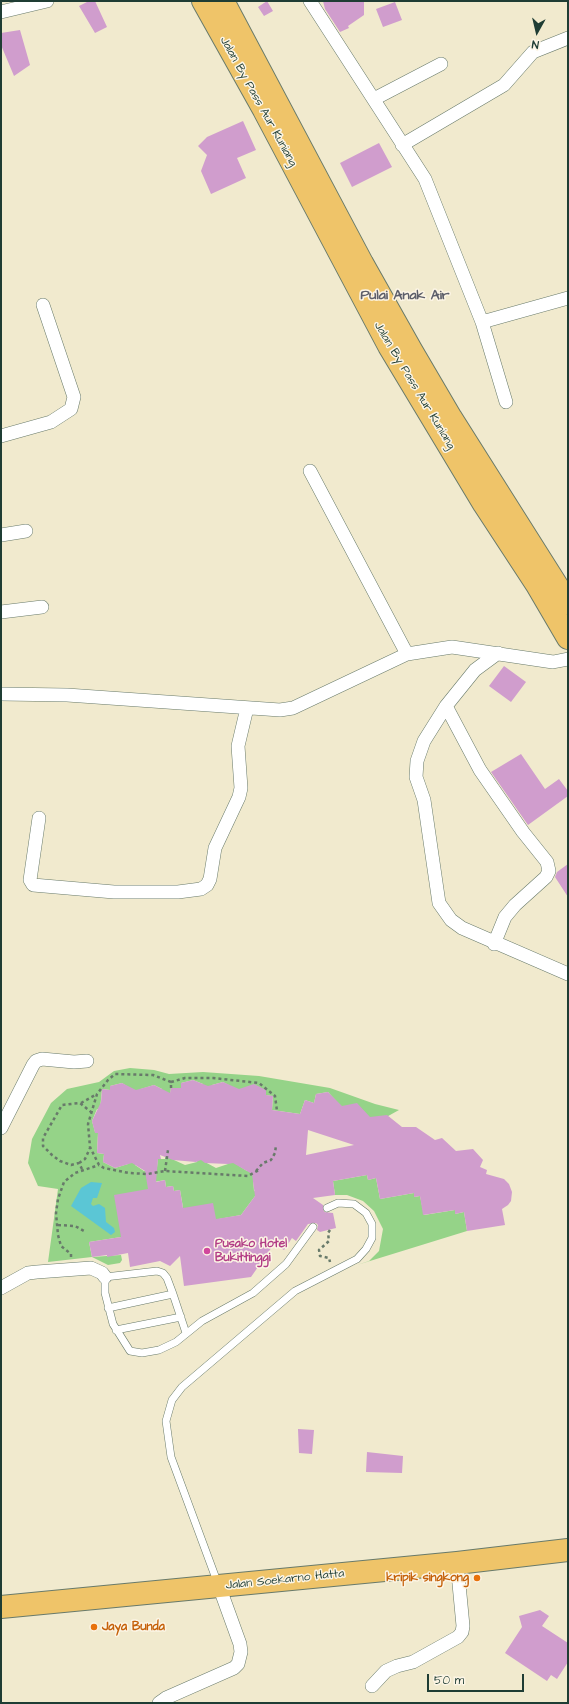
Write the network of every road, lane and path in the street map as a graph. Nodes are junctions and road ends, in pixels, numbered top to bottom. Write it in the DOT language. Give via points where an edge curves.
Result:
graph roads {
  1 [pos="46,1"];
  2 [pos="203,1"];
  3 [pos="223,1"];
  4 [pos="310,1"];
  5 [pos="1,12"];
  6 [pos="568,38"];
  7 [pos="234,41"];
  8 [pos="441,64"];
  9 [pos="374,99"];
  10 [pos="402,145"];
  11 [pos="568,298"];
  12 [pos="43,305"];
  13 [pos="482,322"];
  14 [pos="506,402"];
  15 [pos="1,436"];
  16 [pos="310,471"];
  17 [pos="493,500"];
  18 [pos="26,531"];
  19 [pos="1,535"];
  20 [pos="568,603"];
  21 [pos="42,607"];
  22 [pos="1,612"];
  23 [pos="568,638"];
  24 [pos="498,653"];
  25 [pos="407,654"];
  26 [pos="568,659"];
  27 [pos="1,694"];
  28 [pos="446,706"];
  29 [pos="247,708"];
  30 [pos="39,818"];
  31 [pos="494,944"];
  32 [pos="568,974"];
  33 [pos="87,1061"];
  34 [pos="171,1082"];
  35 [pos="171,1088"];
  36 [pos="97,1094"];
  37 [pos="80,1103"];
  38 [pos="277,1111"];
  39 [pos="91,1112"];
  40 [pos="1,1128"];
  41 [pos="276,1145"];
  42 [pos="90,1147"];
  43 [pos="168,1150"];
  44 [pos="79,1163"];
  45 [pos="99,1165"];
  46 [pos="82,1169"];
  47 [pos="165,1170"];
  48 [pos="260,1170"];
  49 [pos="256,1171"];
  50 [pos="326,1208"];
  51 [pos="58,1225"];
  52 [pos="313,1227"];
  53 [pos="84,1230"];
  54 [pos="330,1230"];
  55 [pos="73,1270"];
  56 [pos="334,1271"];
  57 [pos="105,1277"];
  58 [pos="1,1288"];
  59 [pos="173,1294"];
  60 [pos="108,1308"];
  61 [pos="181,1318"];
  62 [pos="116,1330"];
  63 [pos="186,1333"];
  64 [pos="568,1550"];
  65 [pos="457,1563"];
  66 [pos="219,1586"];
  67 [pos="1,1607"];
  68 [pos="372,1686"];
  69 [pos="159,1703"];
  1 -- 5 [label="street"];
  2 -- 7 [label="highway, Jalan By Pass Aur Kuniang"];
  3 -- 7 [label="highway, Jalan By Pass Aur Kuniang"];
  4 -- 9 [label="street"];
  6 -- 10 [label="street" via="533,52 504,85"];
  7 -- 17 [label="highway, Jalan By Pass Aur Kuniang" via="264,110 389,346"];
  8 -- 9 [label="street"];
  9 -- 10 [label="street"];
  10 -- 13 [label="street" via="424,178"];
  11 -- 13 [label="street"];
  12 -- 15 [label="street" via="74,397 71,409 51,422"];
  13 -- 14 [label="street"];
  16 -- 25 [label="street"];
  17 -- 20 [label="highway, Jalan By Pass Aur Kuniang"];
  17 -- 23 [label="highway, Jalan By Pass Aur Kuniang"];
  18 -- 19 [label="street"];
  21 -- 22 [label="street"];
  24 -- 25 [label="street" via="452,647"];
  24 -- 26 [label="street" via="553,662"];
  24 -- 28 [label="street" via="475,670"];
  25 -- 29 [label="street" via="293,708"];
  27 -- 29 [label="street"];
  28 -- 31 [label="street" via="424,740 417,762 416,777 424,800 439,902 451,920"];
  28 -- 31 [label="street" via="480,770 547,862 549,871 505,917"];
  29 -- 30 [label="street" via="238,746 241,788 239,797 215,848 210,879 202,889 178,892 114,892 33,885 30,880"];
  31 -- 32 [label="street"];
  33 -- 40 [label="street" via="36,1061"];
  34 -- 35 [label="path"];
  34 -- 36 [label="path" via="153,1075 115,1074"];
  34 -- 38 [label="path" via="186,1078 213,1078 259,1083 275,1096"];
  36 -- 37 [label="path"];
  36 -- 39 [label="path" via="96,1104"];
  37 -- 39 [label="path"];
  37 -- 44 [label="path" via="62,1105 43,1138 43,1146 60,1161 70,1165"];
  39 -- 42 [label="path" via="88,1124"];
  41 -- 49 [label="path" via="271,1160 263,1163"];
  42 -- 44 [label="path" via="85,1159"];
  42 -- 45 [label="path"];
  43 -- 47 [label="path"];
  44 -- 46 [label="path"];
  45 -- 46 [label="path"];
  45 -- 47 [label="path" via="128,1173 148,1174"];
  46 -- 51 [label="path" via="64,1182 57,1206"];
  47 -- 49 [label="path" via="248,1176"];
  48 -- 49 [label="path"];
  50 -- 56 [label="lane" via="338,1203 354,1204 366,1213 372,1224 372,1238 366,1249 357,1259"];
  51 -- 53 [label="path" via="75,1226"];
  51 -- 55 [label="path" via="61,1246 71,1254"];
  52 -- 63 [label="lane" via="286,1264 253,1293 202,1321"];
  54 -- 56 [label="path" via="329,1242 319,1250 320,1256 329,1258"];
  55 -- 57 [label="street" via="91,1268"];
  55 -- 58 [label="street" via="28,1273"];
  56 -- 66 [label="lane" via="295,1291 182,1387 172,1400 166,1421 171,1457"];
  57 -- 59 [label="lane" via="157,1271 167,1278"];
  57 -- 60 [label="lane"];
  59 -- 60 [label="lane"];
  59 -- 61 [label="lane"];
  60 -- 62 [label="lane"];
  61 -- 62 [label="lane"];
  61 -- 63 [label="lane"];
  62 -- 63 [label="lane" via="130,1351 142,1353 159,1350 176,1342"];
  64 -- 65 [label="highway, Jalan Soekarno Hatta"];
  65 -- 66 [label="highway, Jalan Soekarno Hatta"];
  65 -- 68 [label="street" via="462,1632 458,1637 413,1662 386,1671"];
  66 -- 67 [label="highway, Jalan Soekarno Hatta"];
  66 -- 69 [label="street" via="240,1644 238,1664"];
}
